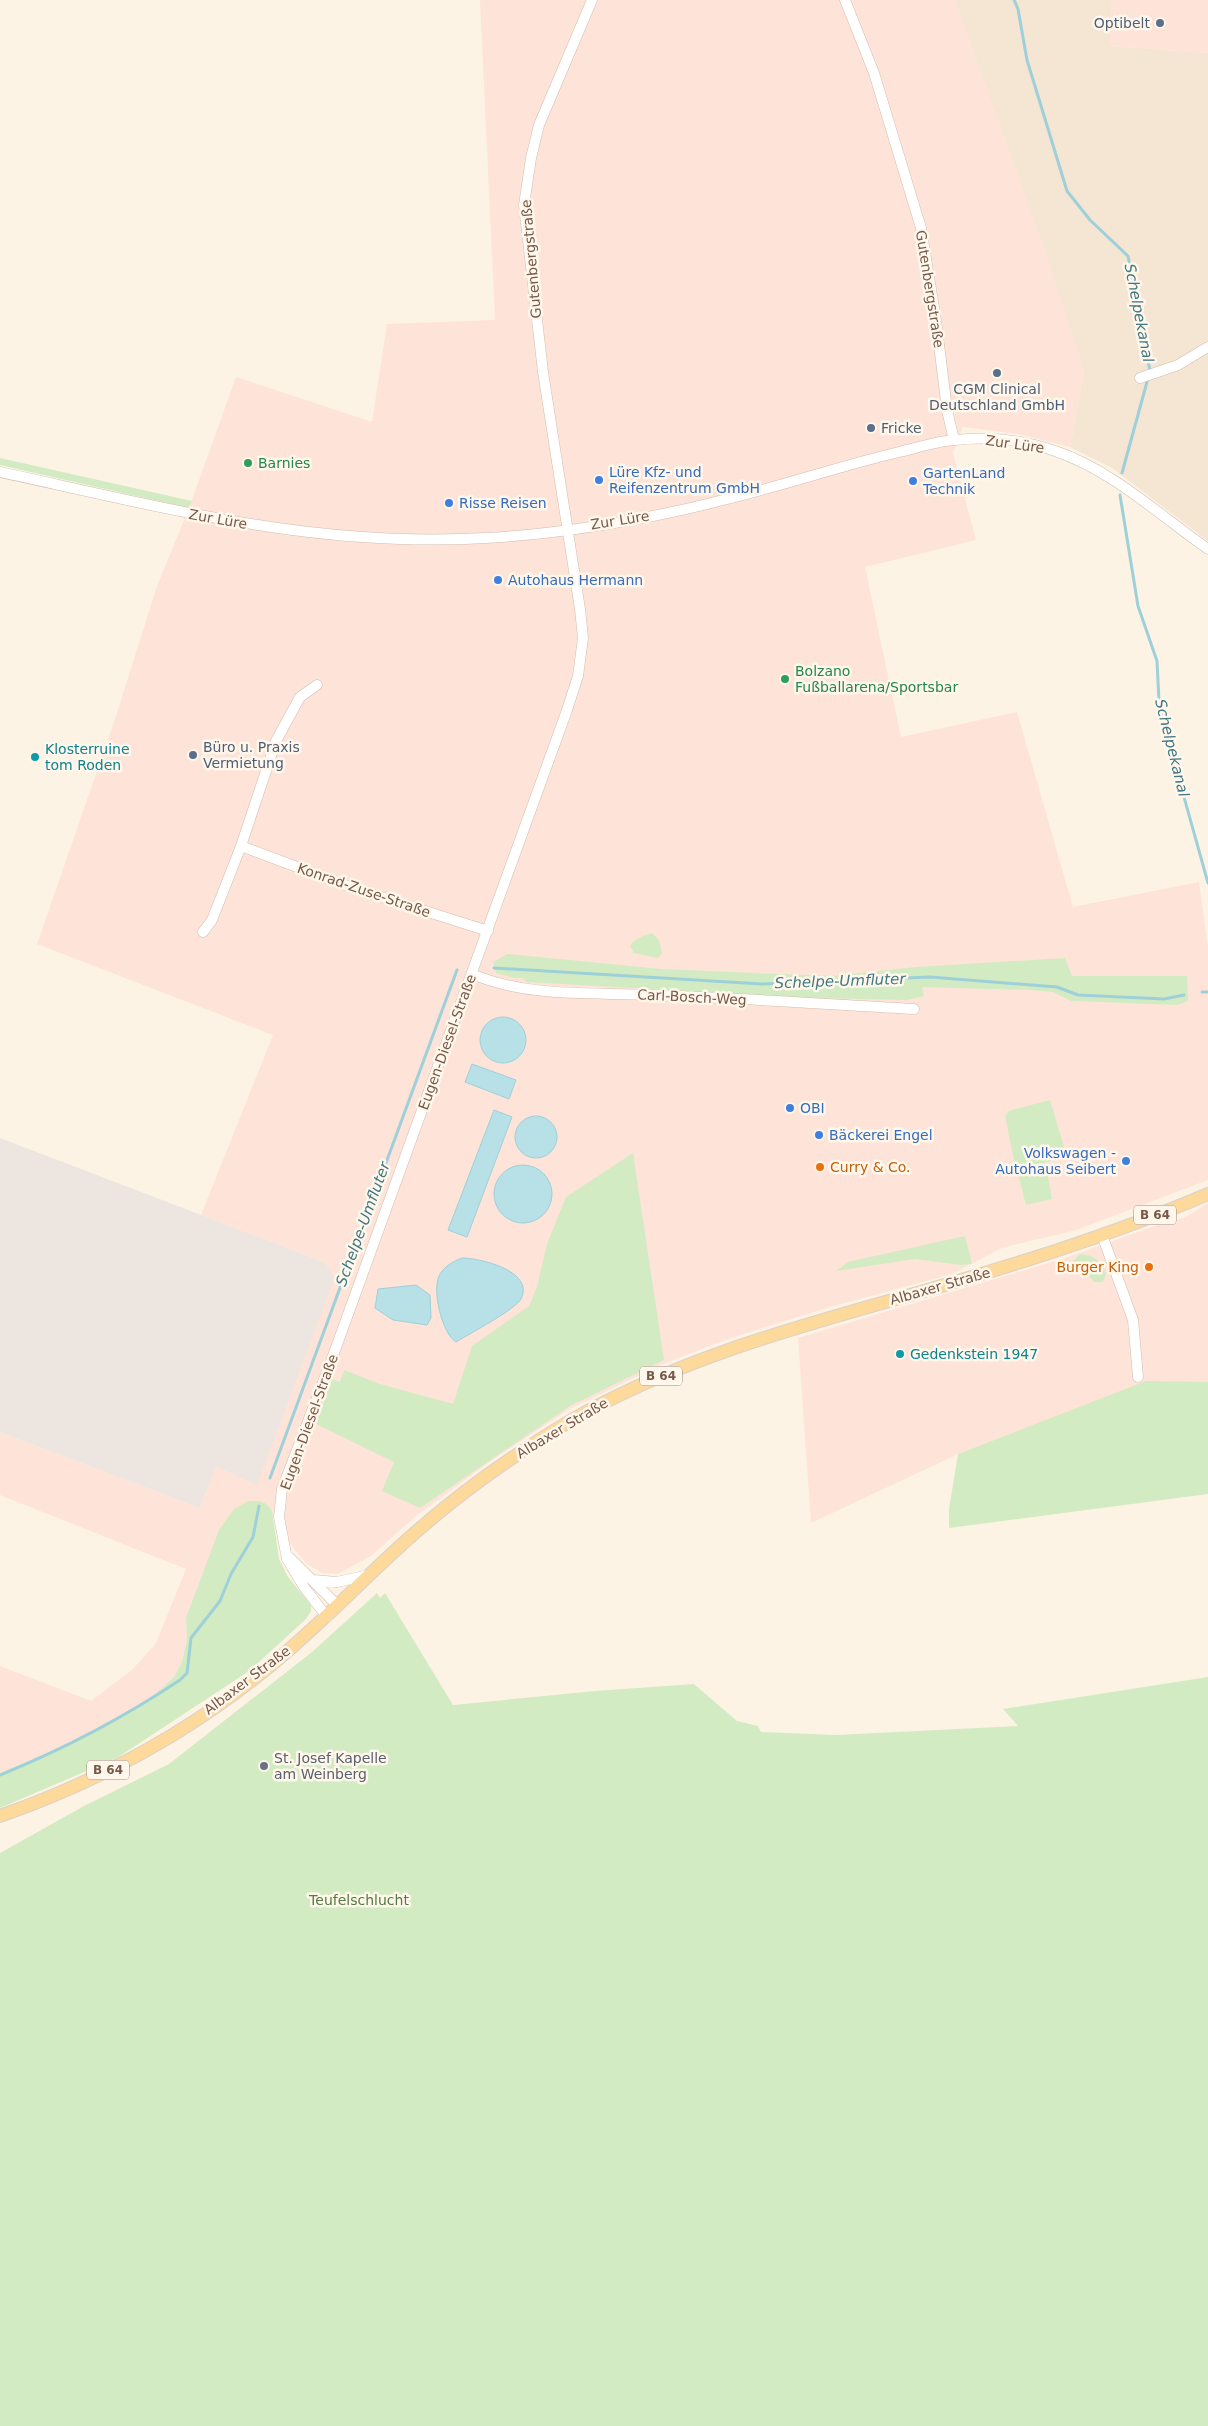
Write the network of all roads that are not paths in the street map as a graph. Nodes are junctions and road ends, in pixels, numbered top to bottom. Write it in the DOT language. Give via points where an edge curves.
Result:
graph roads {
  1 [pos="592,0"];
  2 [pos="845,0"];
  3 [pos="1208,347"];
  4 [pos="1140,378"];
  5 [pos="954,440"];
  6 [pos="0,472"];
  7 [pos="569,529"];
  8 [pos="1208,549"];
  9 [pos="317,685"];
  10 [pos="241,846"];
  11 [pos="488,931"];
  12 [pos="203,932"];
  13 [pos="472,974"];
  14 [pos="914,1009"];
  15 [pos="1208,1194"];
  16 [pos="1102,1235"];
  17 [pos="1138,1377"];
  18 [pos="284,1549"];
  19 [pos="370,1575"];
  20 [pos="313,1580"];
  21 [pos="338,1606"];
  22 [pos="327,1616"];
  23 [pos="0,1816"];
  1 -- 7 [label="street, Gutenbergstraße" via="540,125 530,158 524,206 543,372"];
  2 -- 5 [label="street, Gutenbergstraße" via="874,73 921,228"];
  3 -- 4 [label="street" via="1178,365"];
  5 -- 7 [label="street, Zur Lüre" via="870,459 721,501"];
  5 -- 8 [label="street, Zur Lüre" via="1022,442 1072,458 1132,494"];
  6 -- 7 [label="street, Zur Lüre" via="187,514 341,537 422,541 490,538"];
  7 -- 11 [label="street, Eugen-Diesel-Straße" via="583,638 578,676"];
  9 -- 10 [label="street" via="300,697 276,741"];
  10 -- 11 [label="street, Konrad-Zuse-Straße" via="347,886"];
  10 -- 12 [label="street" via="212,920"];
  11 -- 13 [label="street, Eugen-Diesel-Straße"];
  13 -- 14 [label="street, Carl-Bosch-Weg" via="504,986 552,992"];
  13 -- 18 [label="street, Eugen-Diesel-Straße" via="282,1489 279,1517"];
  15 -- 16 [label="main road, Albaxer Straße / B 64"];
  16 -- 17 [label="street" via="1133,1320"];
  16 -- 19 [label="main road, Albaxer Straße / B 64" via="972,1277 756,1339 644,1383 572,1420 504,1463 440,1512"];
  18 -- 20 [label="street"];
  18 -- 22 [label="street, Eugen-Diesel-Straße" via="293,1572"];
  19 -- 20 [label="street" via="337,1582"];
  19 -- 21 [label="main road, Albaxer Straße / B 64"];
  20 -- 21 [label="street"];
  21 -- 22 [label="main road, Albaxer Straße / B 64"];
  22 -- 23 [label="main road, Albaxer Straße / B 64" via="240,1690 168,1737 81,1783"];
}
